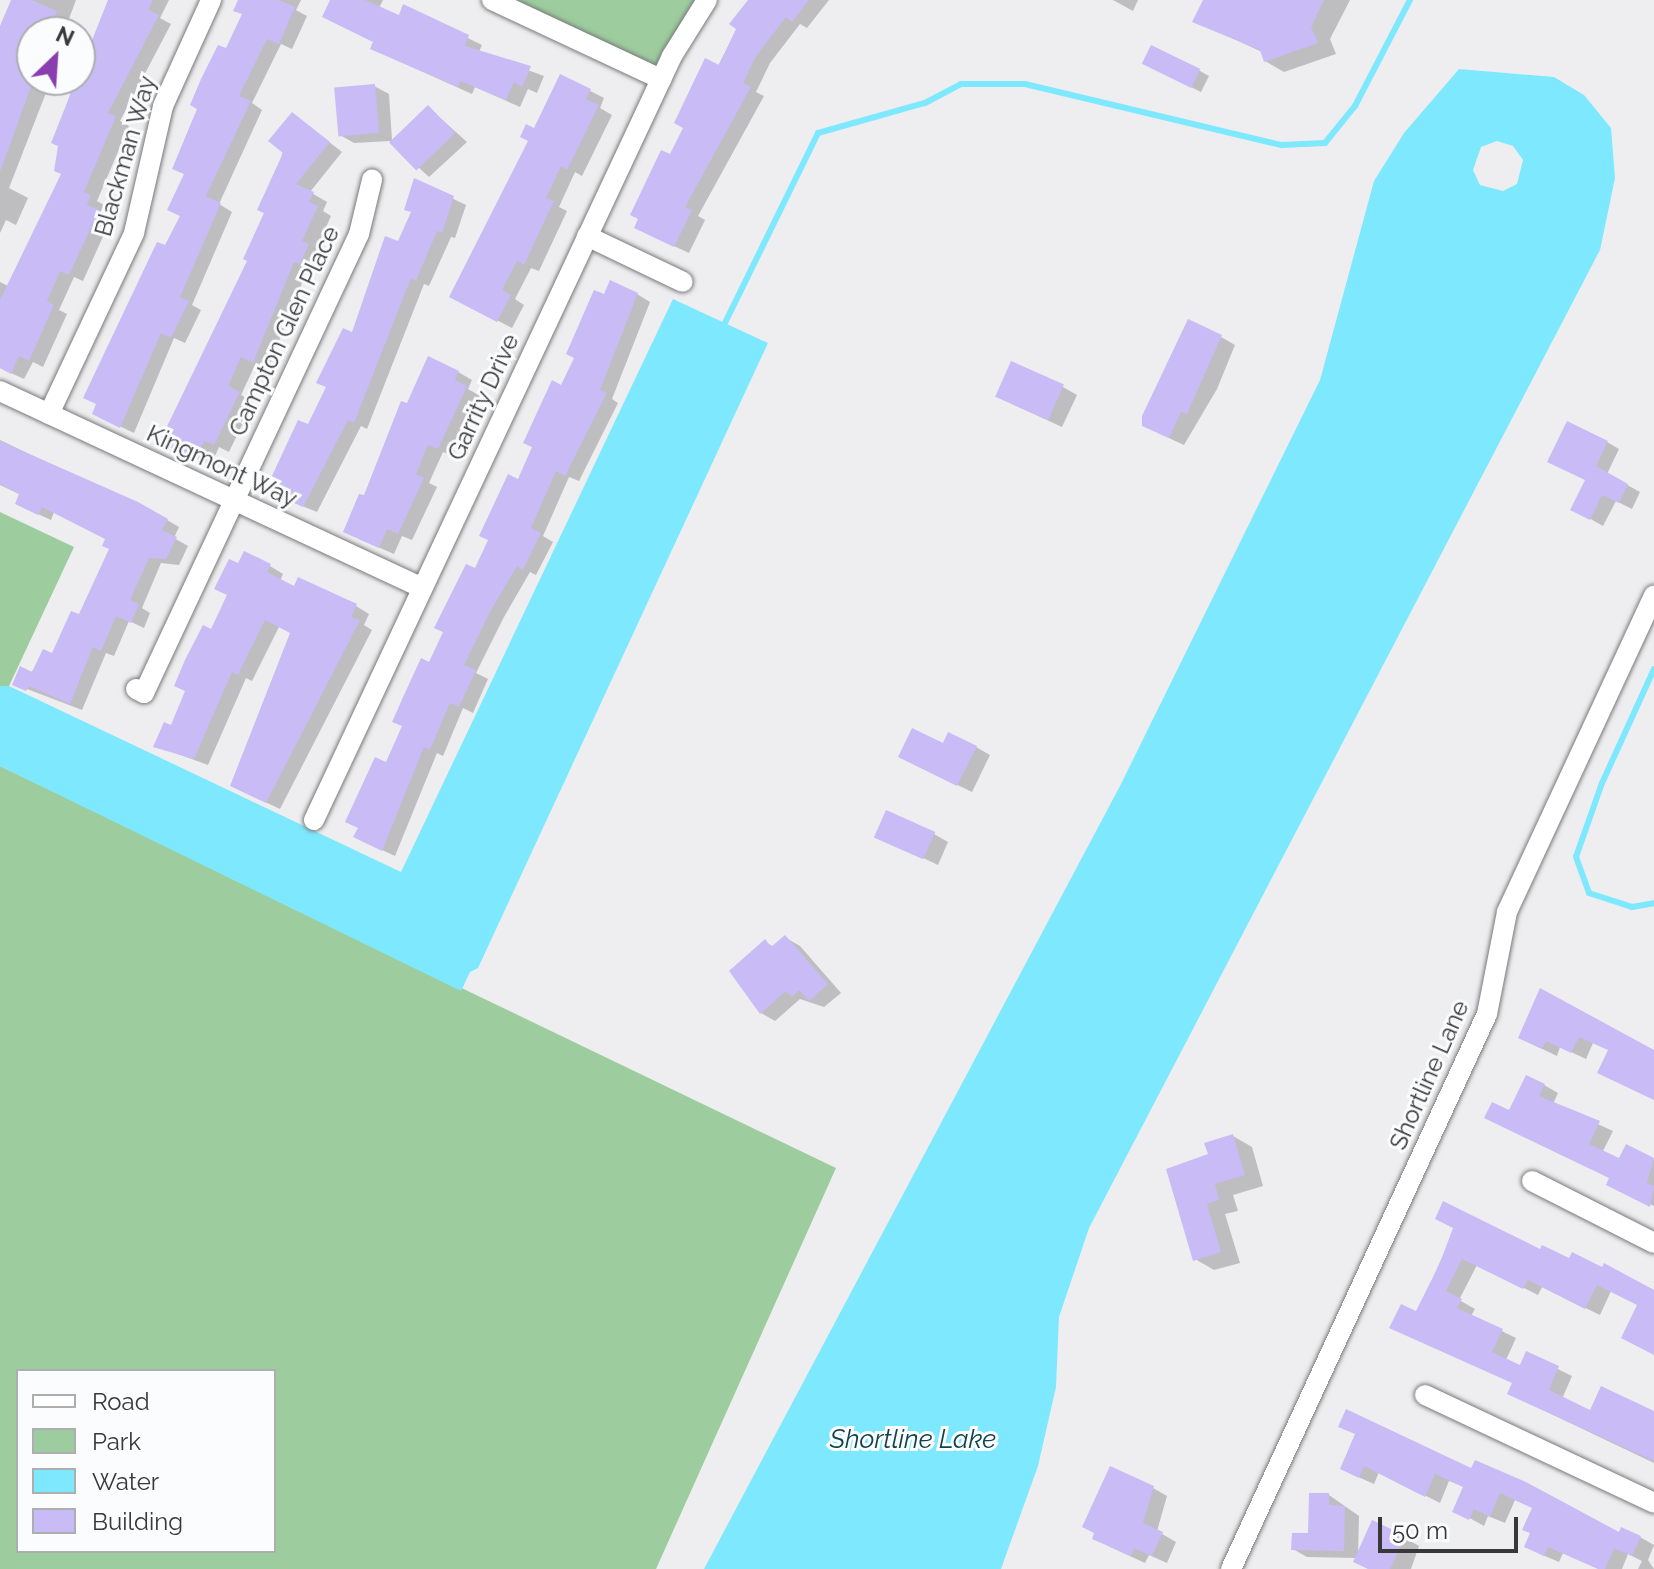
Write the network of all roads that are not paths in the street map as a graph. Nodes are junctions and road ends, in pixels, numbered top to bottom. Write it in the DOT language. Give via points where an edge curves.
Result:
graph roads {
  1 [pos="211,0"];
  2 [pos="492,0"];
  3 [pos="707,0"];
  4 [pos="661,79"];
  5 [pos="372,180"];
  6 [pos="587,236"];
  7 [pos="683,282"];
  8 [pos="0,391"];
  9 [pos="49,414"];
  10 [pos="234,500"];
  11 [pos="422,588"];
  12 [pos="1654,596"];
  13 [pos="136,689"];
  14 [pos="314,820"];
  15 [pos="1532,1181"];
  16 [pos="1654,1243"];
  17 [pos="1425,1395"];
  18 [pos="1654,1503"];
  19 [pos="1231,1569"];
  1 -- 9 [label="street, Blackman Way" via="163,106 134,233"];
  2 -- 4 [label="street"];
  3 -- 4 [label="street, Garrity Drive"];
  4 -- 6 [label="street, Garrity Drive"];
  5 -- 10 [label="street, Campton Glen Place" via="359,234"];
  6 -- 7 [label="street"];
  6 -- 11 [label="street, Garrity Drive"];
  8 -- 9 [label="street, Kingmont Way"];
  9 -- 10 [label="street, Kingmont Way"];
  10 -- 11 [label="street, Kingmont Way"];
  10 -- 13 [label="street, Campton Glen Place" via="144,693"];
  11 -- 14 [label="street, Garrity Drive"];
  12 -- 19 [label="street, Shortline Lane" via="1507,912 1487,1014"];
  15 -- 16 [label="street"];
  17 -- 18 [label="street"];
}
